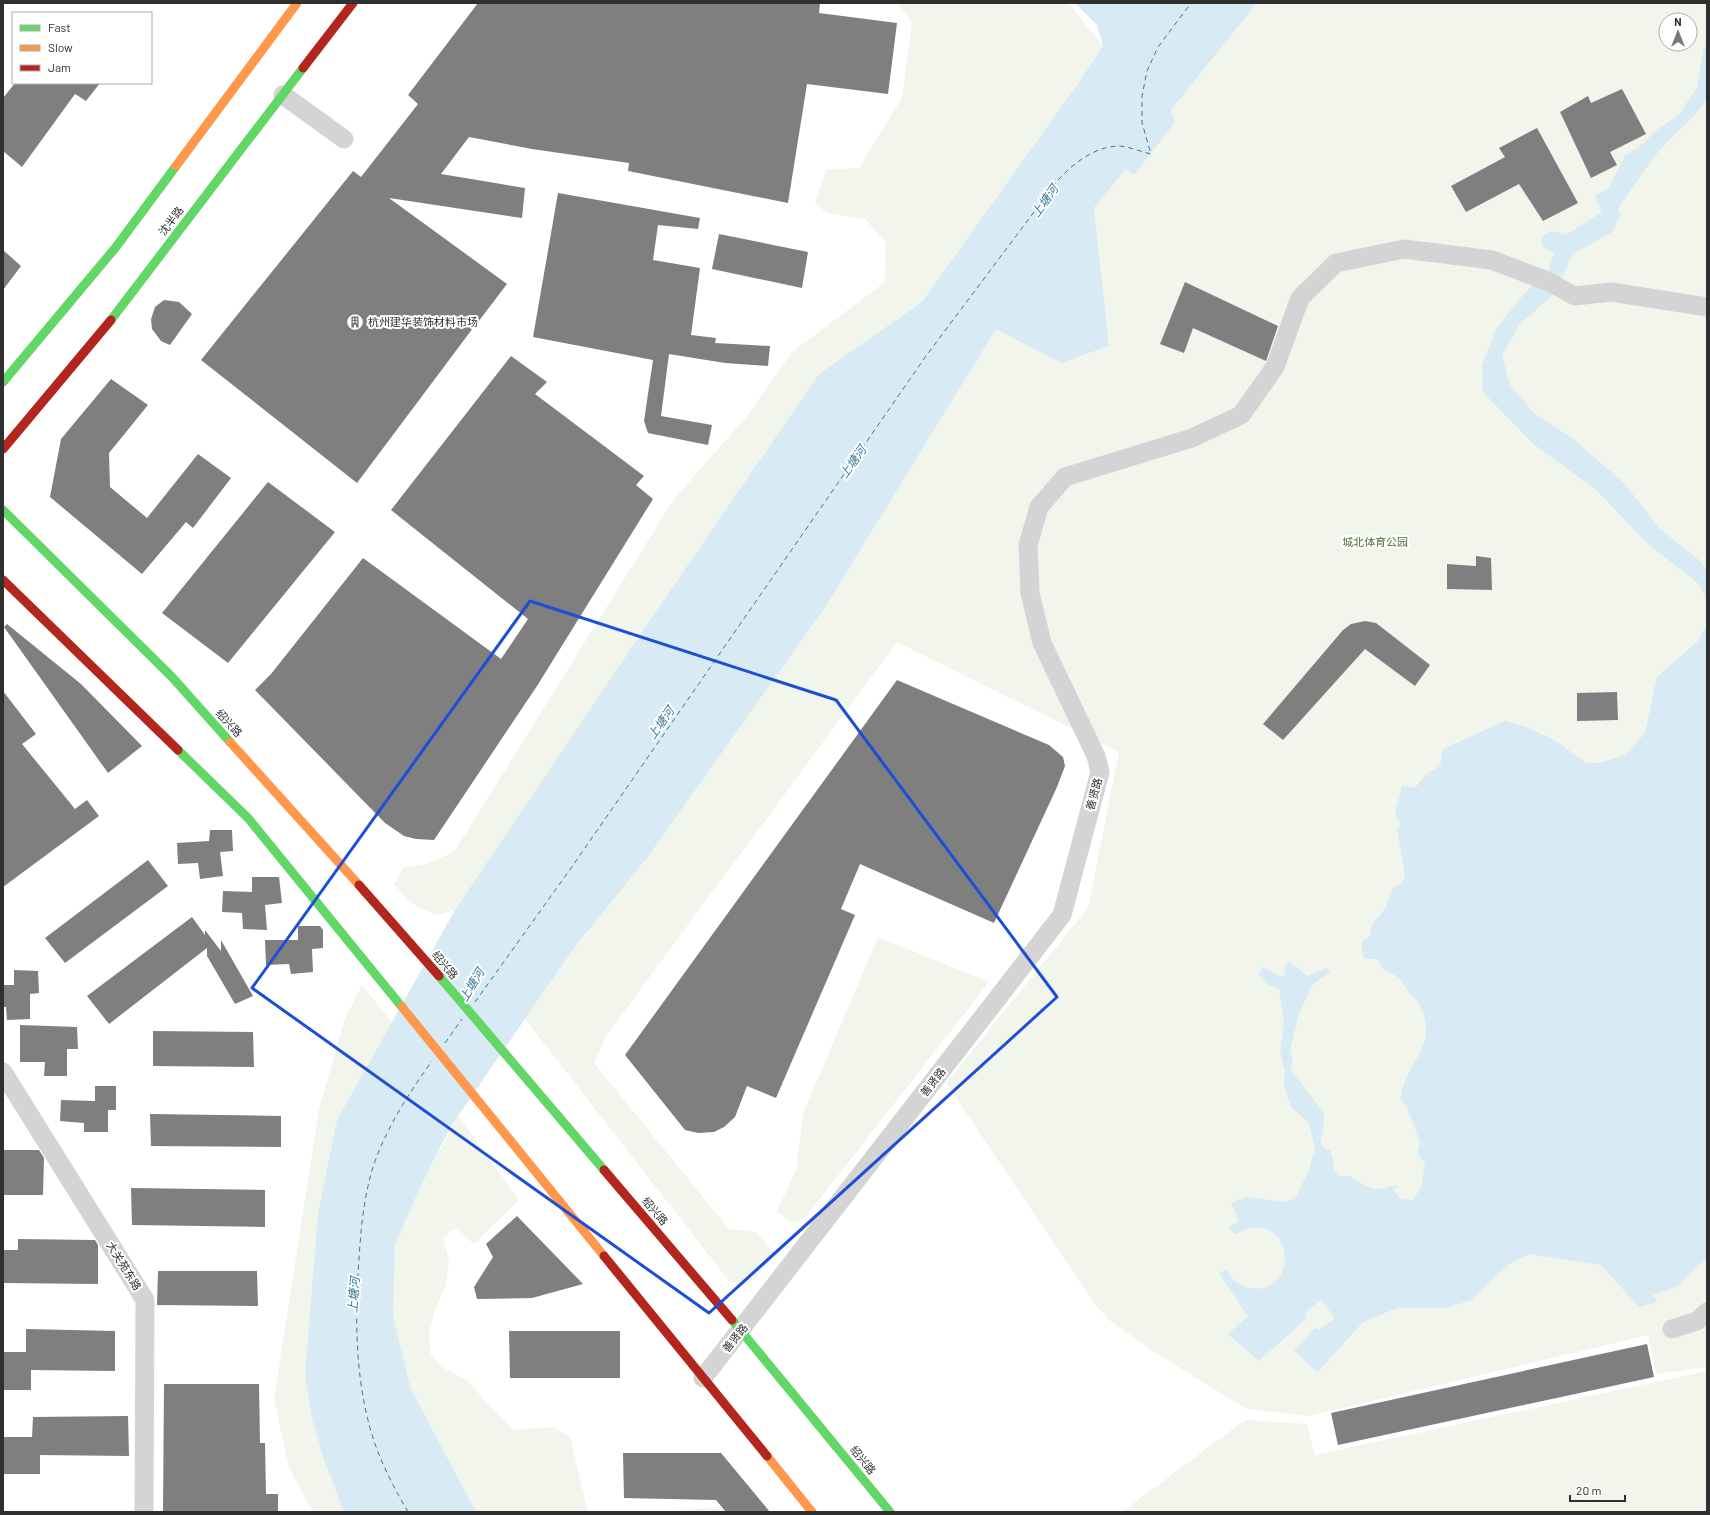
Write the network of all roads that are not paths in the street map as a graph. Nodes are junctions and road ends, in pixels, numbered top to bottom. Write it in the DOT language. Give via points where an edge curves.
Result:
graph roads {
  1 [pos="297,3"];
  2 [pos="353,3"];
  3 [pos="283,95"];
  4 [pos="344,140"];
  5 [pos="1707,307"];
  6 [pos="3,382"];
  7 [pos="3,449"];
  8 [pos="3,510"];
  9 [pos="3,580"];
  10 [pos="3,1072"];
  11 [pos="1707,1312"];
  12 [pos="1672,1329"];
  13 [pos="741,1330"];
  14 [pos="703,1378"];
  15 [pos="144,1512"];
  16 [pos="812,1512"];
  17 [pos="890,1512"];
  1 -- 6 [label="main road" via="116,247"];
  2 -- 3 [label="main road, 沈半路"];
  3 -- 4 [label="street"];
  3 -- 7 [label="main road, 沈半路" via="109,323"];
  5 -- 13 [label="street, 善贤路" via="1611,292 1575,296 1492,260 1404,249 1336,263 1300,298 1275,366 1241,415 1192,438 1065,477 1039,507 1028,545 1030,593 1042,643 1096,756 1100,772 1062,915"];
  8 -- 13 [label="main road, 绍兴路" via="172,677 410,942"];
  9 -- 14 [label="main road" via="248,818"];
  10 -- 15 [label="street, 大关苑东路" via="145,1300"];
  11 -- 12 [label="street" via="1696,1321"];
  13 -- 14 [label="street, 善贤路"];
  13 -- 17 [label="main road, 绍兴路"];
  14 -- 16 [label="main road"];
}
